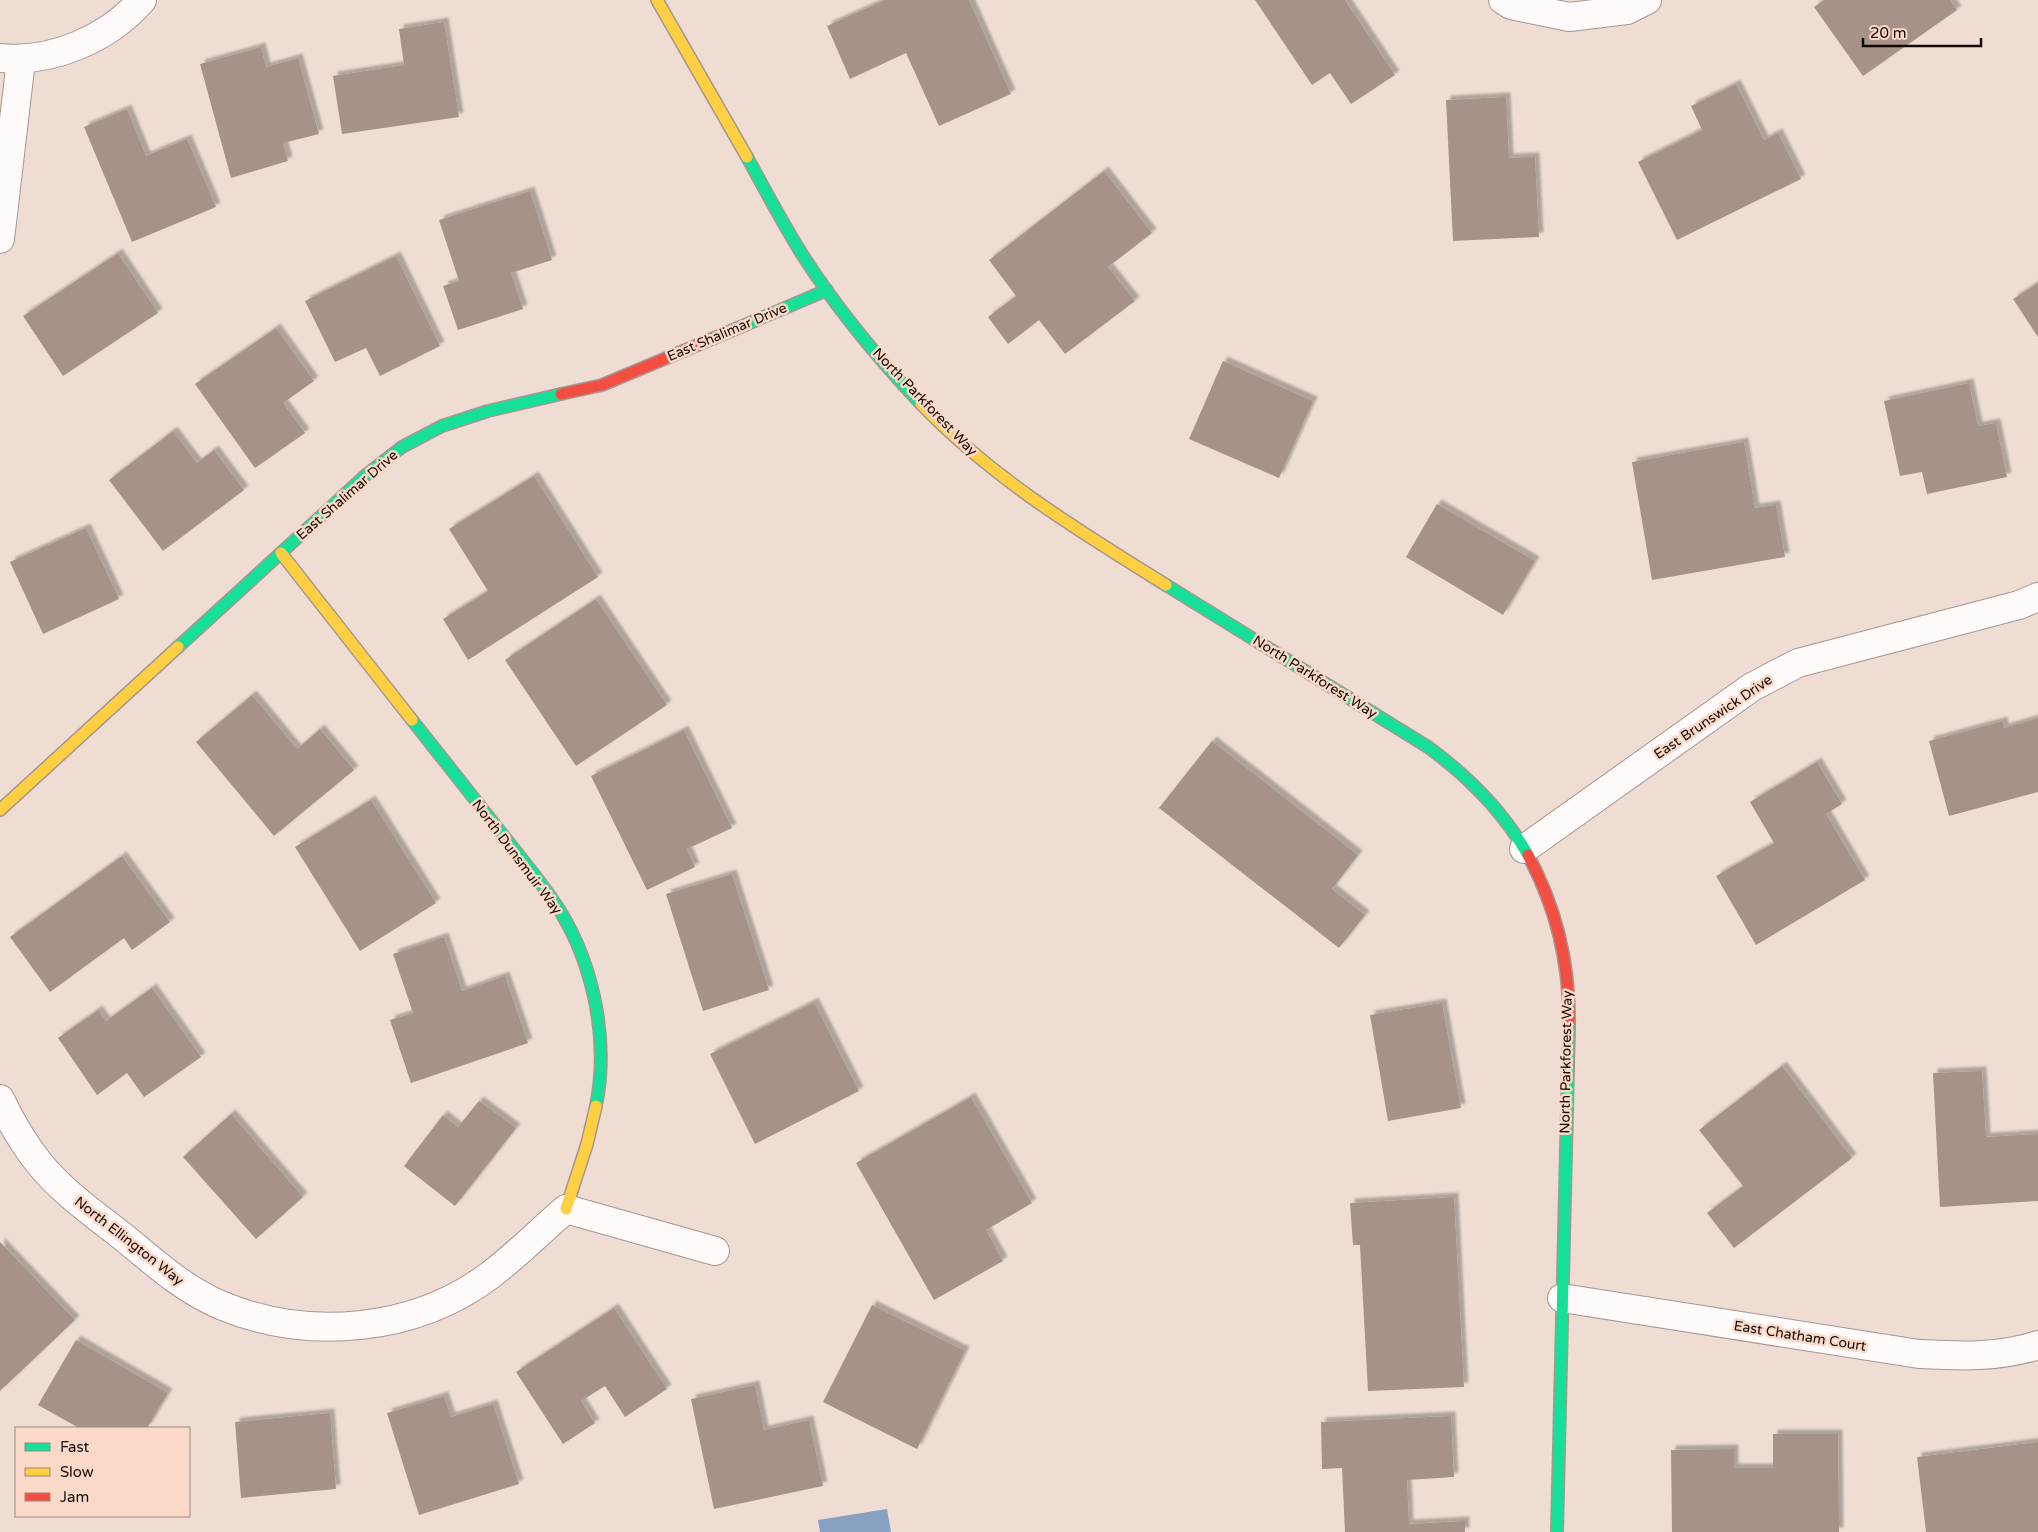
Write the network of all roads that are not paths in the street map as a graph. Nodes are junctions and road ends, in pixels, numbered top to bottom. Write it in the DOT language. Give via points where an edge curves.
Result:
graph roads {
  1 [pos="142,0"];
  2 [pos="657,0"];
  3 [pos="1503,0"];
  4 [pos="1646,0"];
  5 [pos="11,59"];
  6 [pos="0,239"];
  7 [pos="827,290"];
  8 [pos="282,553"];
  9 [pos="2038,596"];
  10 [pos="0,810"];
  11 [pos="1524,849"];
  12 [pos="0,1099"];
  13 [pos="566,1209"];
  14 [pos="715,1251"];
  15 [pos="1562,1298"];
  16 [pos="2038,1344"];
  17 [pos="1557,1532"];
  1 -- 5 [label="street" via="134,10 97,36 63,52"];
  2 -- 7 [label="street, North Parkforest Way" via="800,251"];
  3 -- 4 [label="street" via="1511,5 1569,17 1627,10"];
  5 -- 6 [label="street"];
  7 -- 8 [label="street, East Shalimar Drive" via="602,385 488,411 442,426 402,447 366,475"];
  7 -- 11 [label="street, North Parkforest Way" via="886,366 983,462 1056,517 1428,747 1472,783 1498,811"];
  8 -- 10 [label="street, East Shalimar Drive"];
  8 -- 13 [label="street, North Dunsmuir Way" via="551,897 575,939 595,1002 600,1030 601,1077 593,1122"];
  9 -- 11 [label="street, East Brunswick Drive" via="2019,605 1798,663 1752,687"];
  11 -- 15 [label="street, North Parkforest Way" via="1544,889 1559,931 1567,976 1569,1020"];
  12 -- 13 [label="street, North Ellington Way" via="14,1127 40,1164 72,1196 180,1283 222,1306 268,1320 315,1327 361,1325 406,1317 449,1300 488,1276"];
  13 -- 14 [label="street"];
  15 -- 16 [label="street, East Chatham Court" via="1919,1354 1971,1357 2022,1350"];
  15 -- 17 [label="street, North Parkforest Way"];
}
